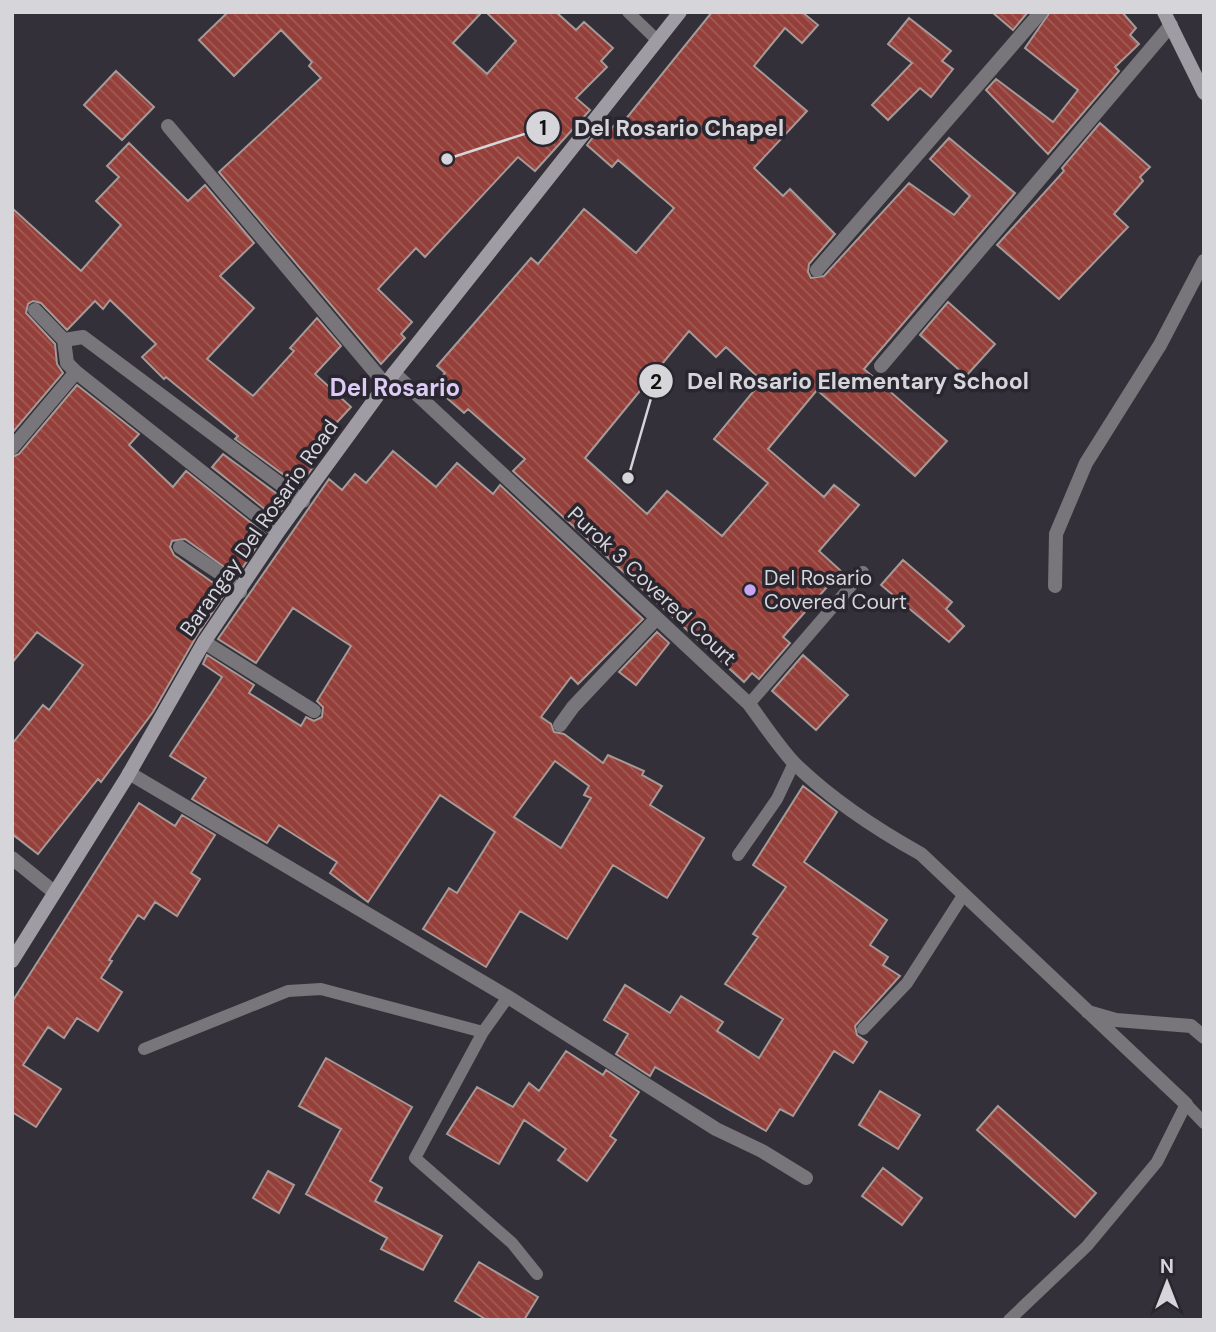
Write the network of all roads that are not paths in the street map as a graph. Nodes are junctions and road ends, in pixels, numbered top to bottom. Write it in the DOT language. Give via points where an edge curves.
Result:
graph roads {
  1 [pos="628,12"];
  2 [pos="680,12"];
  3 [pos="1041,12"];
  4 [pos="1168,19"];
  5 [pos="658,41"];
  6 [pos="1204,93"];
  7 [pos="168,126"];
  8 [pos="1204,261"];
  9 [pos="817,270"];
  10 [pos="35,310"];
  11 [pos="64,340"];
  12 [pos="881,366"];
  13 [pos="76,372"];
  14 [pos="390,379"];
  15 [pos="12,448"];
  16 [pos="303,501"];
  17 [pos="278,532"];
  18 [pos="180,547"];
  19 [pos="863,572"];
  20 [pos="1055,586"];
  21 [pos="240,592"];
  22 [pos="655,620"];
  23 [pos="204,642"];
  24 [pos="749,704"];
  25 [pos="314,711"];
  26 [pos="560,725"];
  27 [pos="794,763"];
  28 [pos="129,773"];
  29 [pos="738,855"];
  30 [pos="12,858"];
  31 [pos="54,892"];
  32 [pos="964,894"];
  33 [pos="12,961"];
  34 [pos="508,997"];
  35 [pos="1086,1012"];
  36 [pos="863,1029"];
  37 [pos="483,1032"];
  38 [pos="1204,1037"];
  39 [pos="144,1049"];
  40 [pos="1186,1104"];
  41 [pos="1204,1123"];
  42 [pos="806,1178"];
  43 [pos="537,1274"];
  44 [pos="1009,1320"];
  1 -- 5 [label="lane"];
  2 -- 5 [label="main road, Barangay Del Rosario Road"];
  3 -- 9 [label="street"];
  4 -- 6 [label="main road"];
  4 -- 12 [label="street"];
  5 -- 14 [label="main road, Barangay Del Rosario Road"];
  7 -- 14 [label="street, Purok 3 Covered Court"];
  8 -- 20 [label="street" via="1160,345 1086,463 1056,534"];
  10 -- 11 [label="street"];
  11 -- 13 [label="street" via="67,363"];
  11 -- 16 [label="street" via="83,337 91,342"];
  13 -- 15 [label="street"];
  13 -- 17 [label="street"];
  14 -- 16 [label="main road, Barangay Del Rosario Road"];
  14 -- 22 [label="street, Purok 3 Covered Court"];
  16 -- 17 [label="main road, Barangay Del Rosario Road"];
  17 -- 21 [label="main road, Barangay Del Rosario Road"];
  18 -- 21 [label="street"];
  19 -- 24 [label="lane"];
  21 -- 23 [label="main road, Barangay Del Rosario Road"];
  22 -- 24 [label="street, Purok 3 Covered Court"];
  22 -- 26 [label="street"];
  23 -- 25 [label="street"];
  23 -- 28 [label="main road, Barangay Del Rosario Road"];
  24 -- 27 [label="street, Purok 3 Covered Court"];
  27 -- 29 [label="lane" via="777,799"];
  27 -- 32 [label="street, Purok 3 Covered Court" via="873,826 922,854"];
  28 -- 31 [label="main road, Barangay Del Rosario Road"];
  28 -- 34 [label="street"];
  30 -- 31 [label="street"];
  31 -- 33 [label="main road, Barangay Del Rosario Road"];
  32 -- 35 [label="street, Purok 3 Covered Court"];
  32 -- 36 [label="lane" via="907,983"];
  34 -- 37 [label="lane"];
  34 -- 42 [label="street" via="716,1129"];
  35 -- 38 [label="street" via="1116,1020 1191,1026"];
  35 -- 40 [label="street, Purok 3 Covered Court"];
  37 -- 39 [label="lane" via="321,989 288,992"];
  37 -- 43 [label="lane" via="415,1158 512,1243"];
  40 -- 41 [label="lane"];
  40 -- 44 [label="lane" via="1157,1162 1087,1246"];
}
